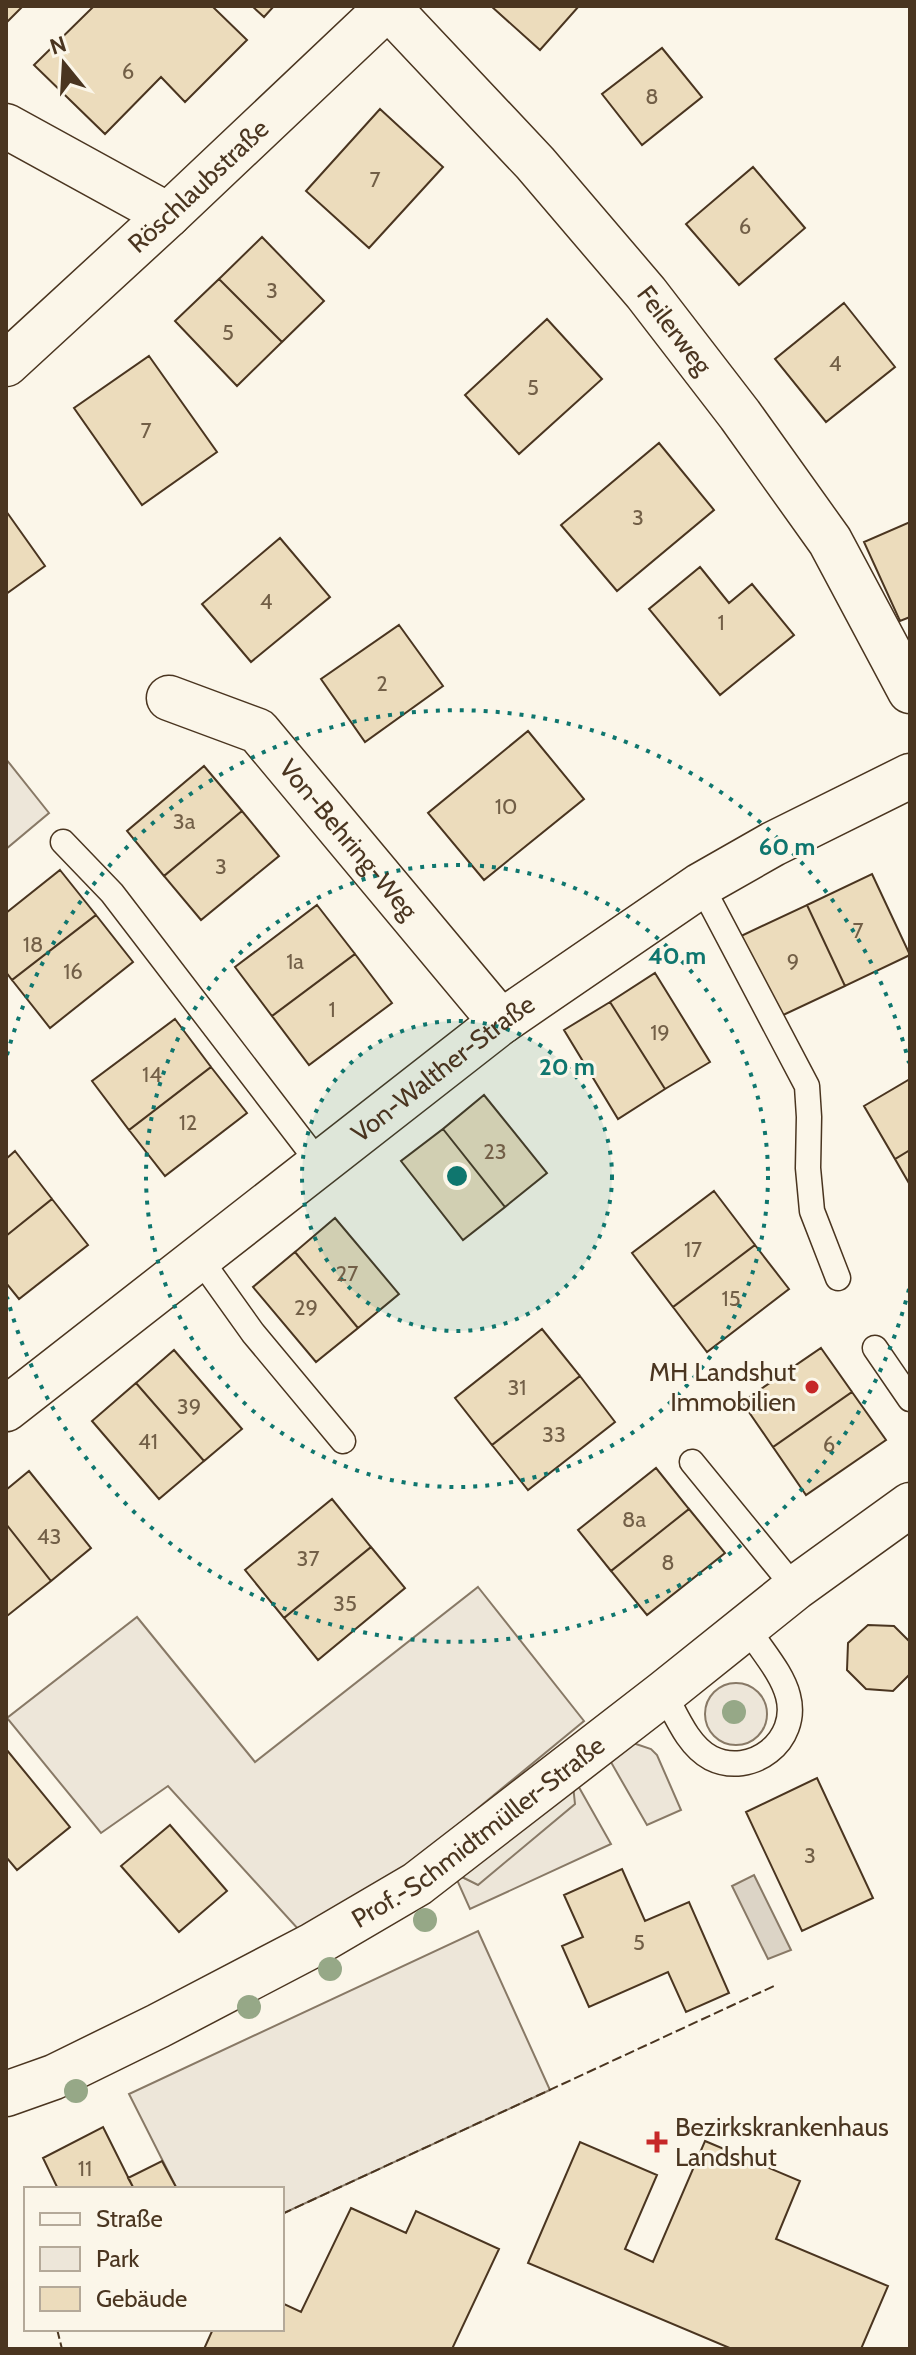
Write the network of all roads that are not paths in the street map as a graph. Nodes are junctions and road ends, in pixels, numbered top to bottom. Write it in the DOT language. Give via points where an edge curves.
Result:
graph roads {
  1 [pos="388,6"];
  2 [pos="6,126"];
  3 [pos="168,215"];
  4 [pos="6,364"];
  5 [pos="910,691"];
  6 [pos="169,698"];
  7 [pos="910,776"];
  8 [pos="63,842"];
  9 [pos="701,885"];
  10 [pos="501,1022"];
  11 [pos="319,1163"];
  12 [pos="198,1256"];
  13 [pos="838,1278"];
  14 [pos="875,1348"];
  15 [pos="910,1399"];
  16 [pos="6,1409"];
  17 [pos="343,1441"];
  18 [pos="692,1462"];
  19 [pos="910,1505"];
  20 [pos="795,1588"];
  21 [pos="747,1627"];
  22 [pos="664,1693"];
  23 [pos="6,2094"];
  1 -- 3 [label="street, Röschlaubstraße"];
  1 -- 5 [label="street, Feilerweg" via="535,163 712,378 830,541"];
  2 -- 3 [label="street"];
  3 -- 4 [label="street, Röschlaubstraße"];
  6 -- 10 [label="street, Von-Behring-Weg" via="258,731"];
  7 -- 9 [label="street, Von-Walther-Straße"];
  8 -- 11 [label="lane" via="112,893"];
  9 -- 10 [label="street, Von-Walther-Straße"];
  9 -- 13 [label="lane" via="807,1086 812,1211"];
  10 -- 11 [label="street, Von-Walther-Straße"];
  11 -- 12 [label="street, Von-Walther-Straße"];
  12 -- 16 [label="street, Von-Walther-Straße"];
  12 -- 17 [label="lane" via="253,1333"];
  14 -- 15 [label="lane"];
  18 -- 20 [label="lane"];
  19 -- 20 [label="street, Prof.-Schmidtmüller-Straße"];
  20 -- 21 [label="street, Prof.-Schmidtmüller-Straße"];
  21 -- 22 [label="street, Prof.-Schmidtmüller-Straße"];
  21 -- 22 [label="lane" via="789,1697 790,1718 783,1738 769,1754 729,1764 709,1757 693,1743"];
  22 -- 23 [label="street, Prof.-Schmidtmüller-Straße" via="417,1884 158,2026 54,2077"];
}
